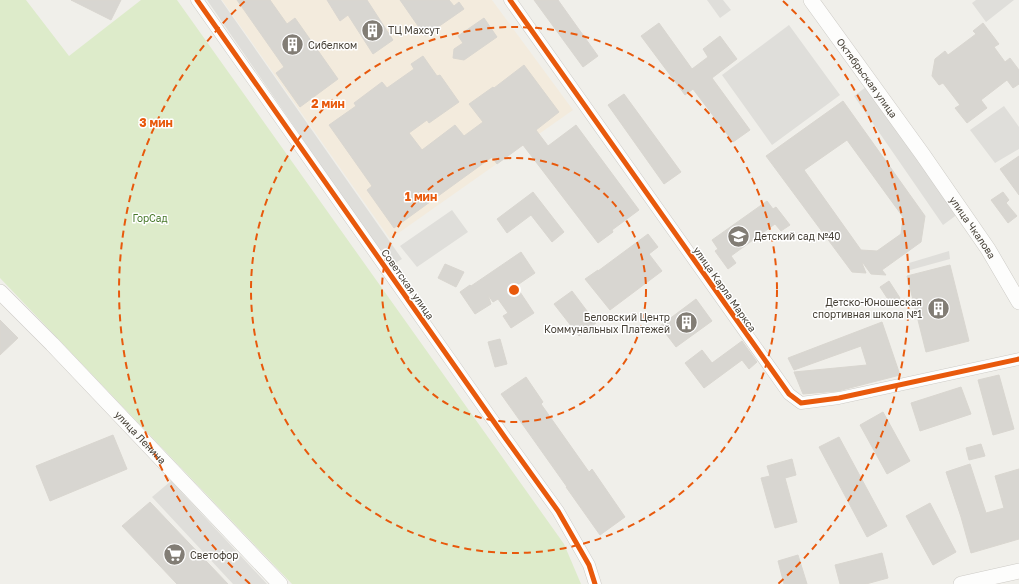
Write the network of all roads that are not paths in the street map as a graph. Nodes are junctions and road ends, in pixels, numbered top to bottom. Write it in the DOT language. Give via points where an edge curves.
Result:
graph roads {
  1 [pos="197,0"];
  2 [pos="510,0"];
  3 [pos="812,0"];
  4 [pos="922,155"];
  5 [pos="0,292"];
  6 [pos="1019,302"];
  7 [pos="1019,358"];
  8 [pos="1019,571"];
  9 [pos="280,584"];
  10 [pos="595,584"];
  11 [pos="961,584"];
  1 -- 10 [label="street, Советская улица" via="558,510 589,565"];
  2 -- 7 [label="street, улица Карла Маркса" via="795,399 801,403 839,398"];
  3 -- 4 [label="street, Октябрьская улица"];
  4 -- 6 [label="street, улица Чкалова" via="988,249"];
  5 -- 9 [label="street, улица Ленина"];
  8 -- 11 [label="street"];
}
